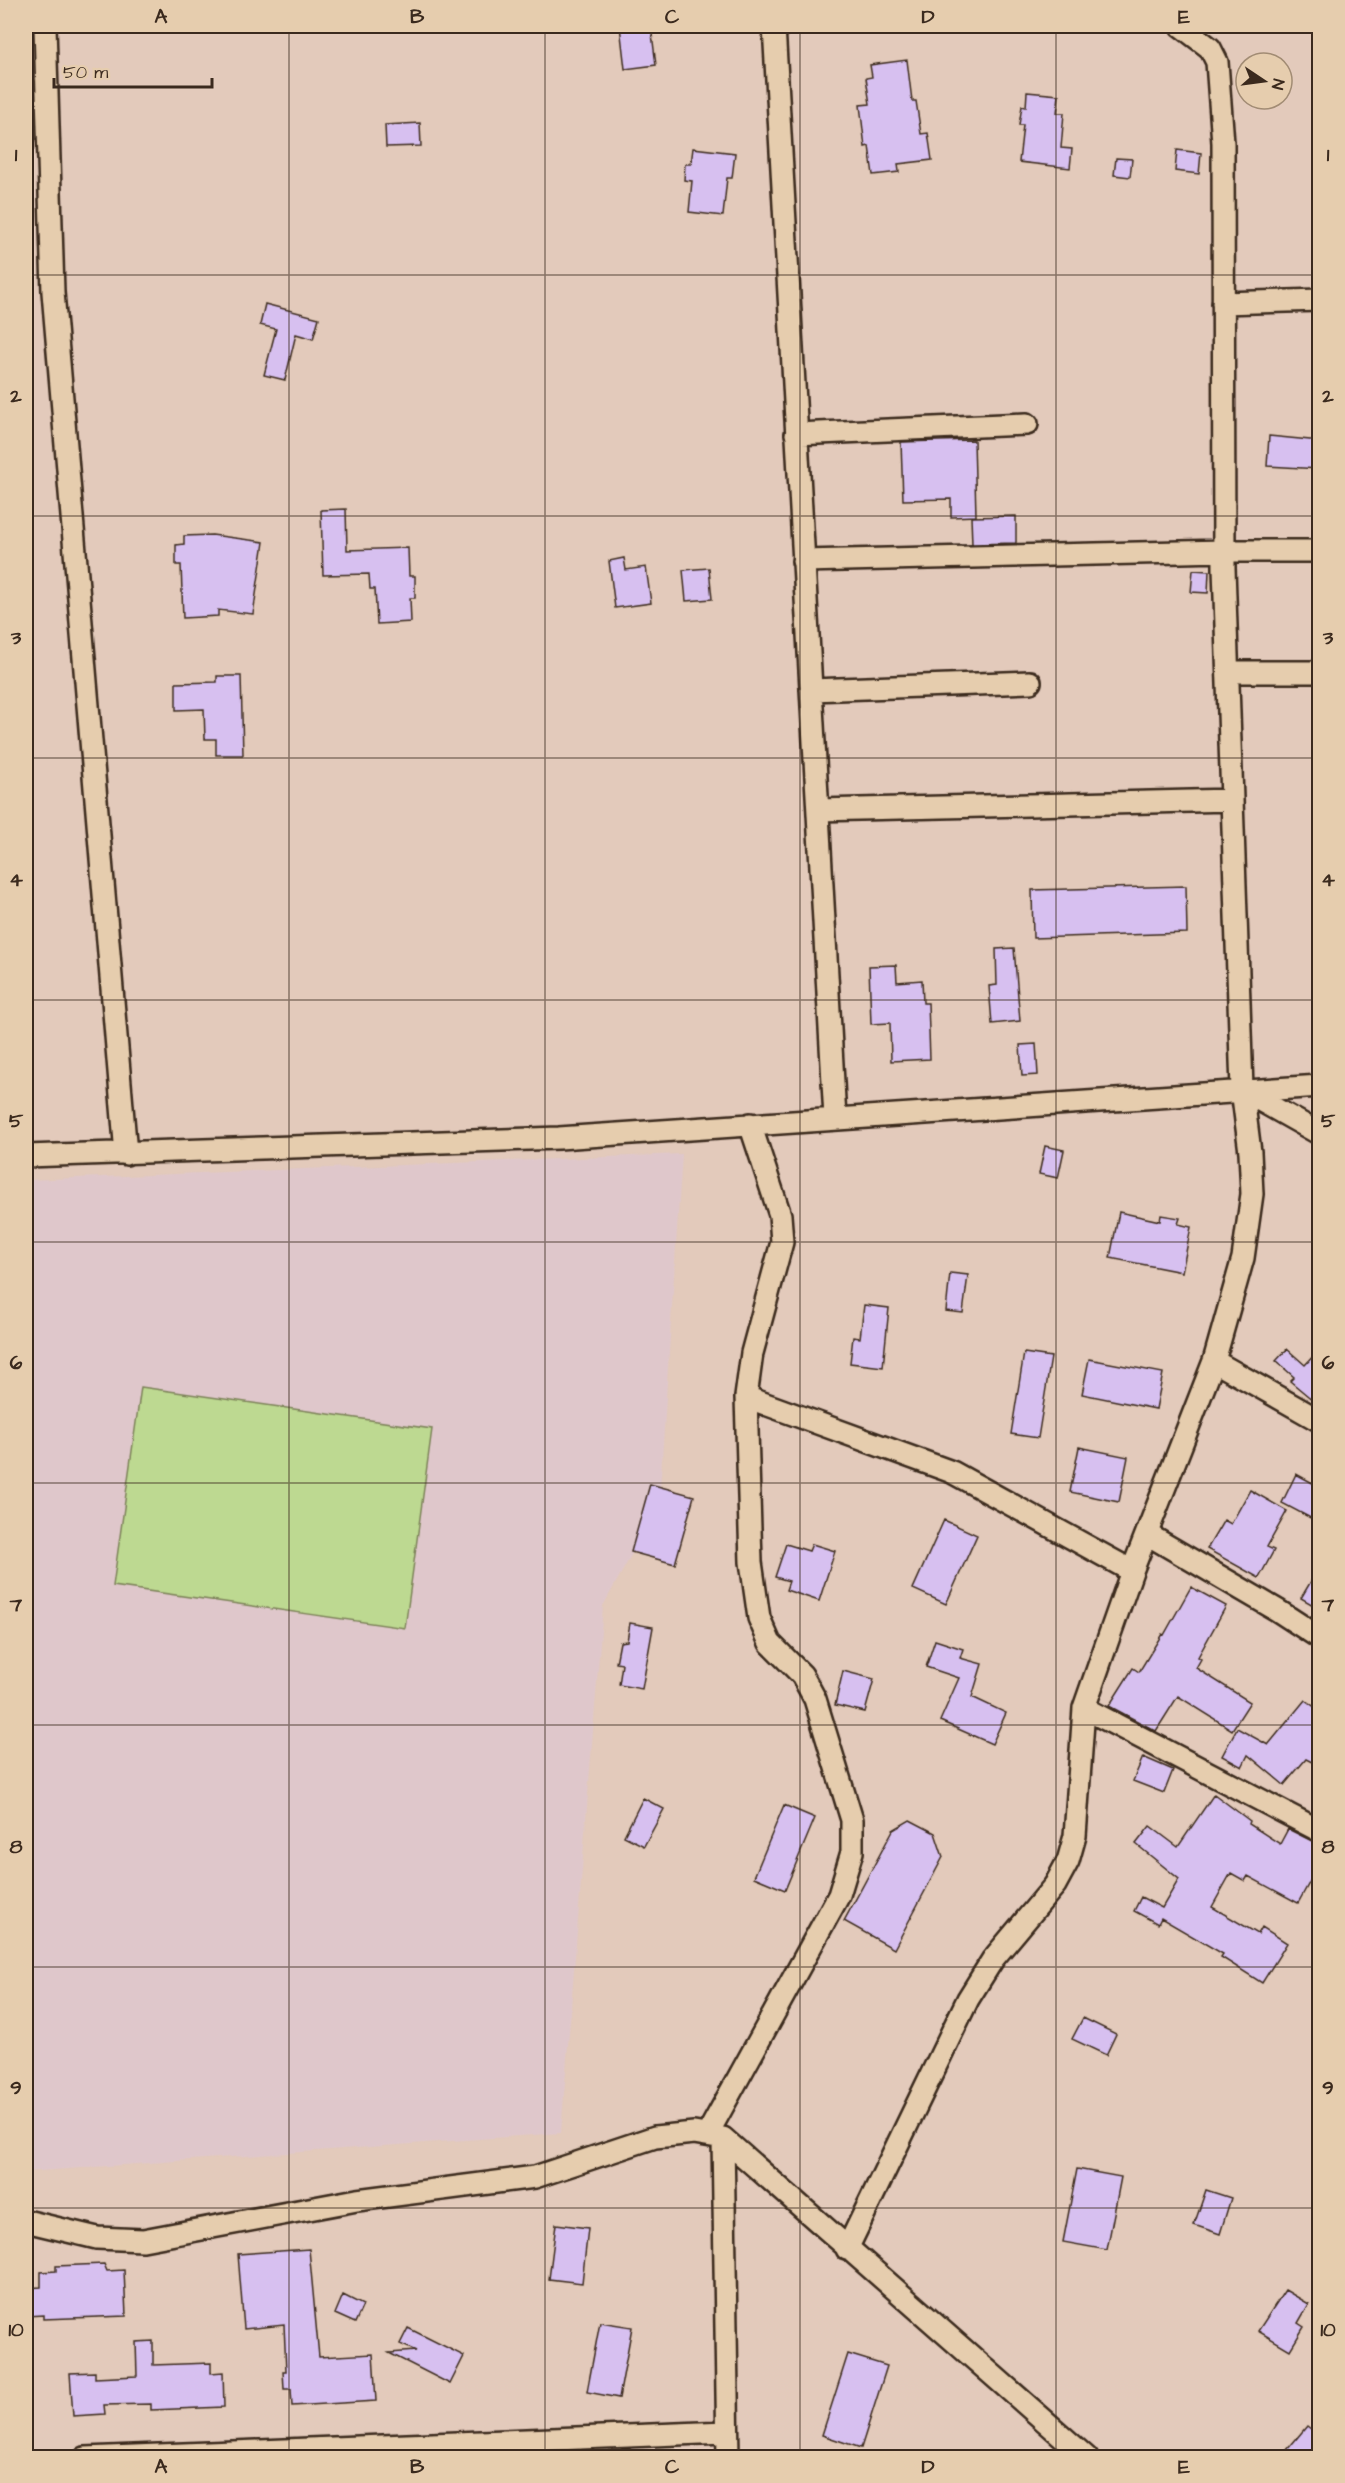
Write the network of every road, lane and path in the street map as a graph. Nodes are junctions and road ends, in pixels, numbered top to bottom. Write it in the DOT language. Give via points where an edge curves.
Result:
graph roads {
  1 [pos="45,26"];
  2 [pos="774,26"];
  3 [pos="1181,26"];
  4 [pos="1320,300"];
  5 [pos="1223,303"];
  6 [pos="1027,424"];
  7 [pos="796,434"];
  8 [pos="1224,551"];
  9 [pos="1320,551"];
  10 [pos="803,561"];
  11 [pos="1227,672"];
  12 [pos="1320,672"];
  13 [pos="1030,682"];
  14 [pos="811,690"];
  15 [pos="1232,800"];
  16 [pos="818,810"];
  17 [pos="1320,1086"];
  18 [pos="1242,1089"];
  19 [pos="835,1118"];
  20 [pos="750,1124"];
  21 [pos="1320,1134"];
  22 [pos="126,1154"];
  23 [pos="26,1156"];
  24 [pos="1214,1360"];
  25 [pos="746,1397"];
  26 [pos="1320,1421"];
  27 [pos="1147,1534"];
  28 [pos="1132,1571"];
  29 [pos="1320,1638"];
  30 [pos="1084,1708"];
  31 [pos="1320,1831"];
  32 [pos="715,2137"];
  33 [pos="26,2221"];
  34 [pos="847,2249"];
  35 [pos="726,2432"];
  36 [pos="1083,2456"];
  37 [pos="84,2457"];
  38 [pos="728,2457"];
  1 -- 22 [label="street" via="53,292"];
  2 -- 7 [label="street"];
  3 -- 5 [label="street" via="1210,48 1217,62 1223,143"];
  4 -- 5 [label="street"];
  5 -- 8 [label="street"];
  6 -- 7 [label="street"];
  7 -- 10 [label="street"];
  8 -- 9 [label="street"];
  8 -- 10 [label="street"];
  8 -- 11 [label="street"];
  10 -- 14 [label="street"];
  11 -- 12 [label="street"];
  11 -- 15 [label="street"];
  13 -- 14 [label="street"];
  14 -- 16 [label="street"];
  15 -- 16 [label="street"];
  15 -- 18 [label="street"];
  16 -- 19 [label="street"];
  17 -- 18 [label="street"];
  18 -- 19 [label="street"];
  18 -- 21 [label="street"];
  18 -- 24 [label="street" via="1252,1194 1243,1258"];
  19 -- 20 [label="street"];
  20 -- 22 [label="street" via="559,1138"];
  20 -- 25 [label="street" via="780,1215 782,1242 752,1353"];
  22 -- 23 [label="street"];
  24 -- 26 [label="street"];
  24 -- 27 [label="street"];
  25 -- 28 [label="street" via="952,1472"];
  25 -- 32 [label="street" via="751,1562 759,1618 770,1643 802,1675 816,1699 852,1820 852,1852 839,1895"];
  27 -- 28 [label="street"];
  27 -- 29 [label="street"];
  28 -- 30 [label="street"];
  30 -- 31 [label="street"];
  30 -- 34 [label="street" via="1075,1836 1068,1861 1055,1885 993,1959 968,1999"];
  32 -- 33 [label="street" via="694,2133 655,2137 535,2177 357,2200 143,2240 97,2238"];
  32 -- 34 [label="street"];
  32 -- 35 [label="street"];
  34 -- 36 [label="street"];
  35 -- 37 [label="street"];
  35 -- 38 [label="street"];
}
